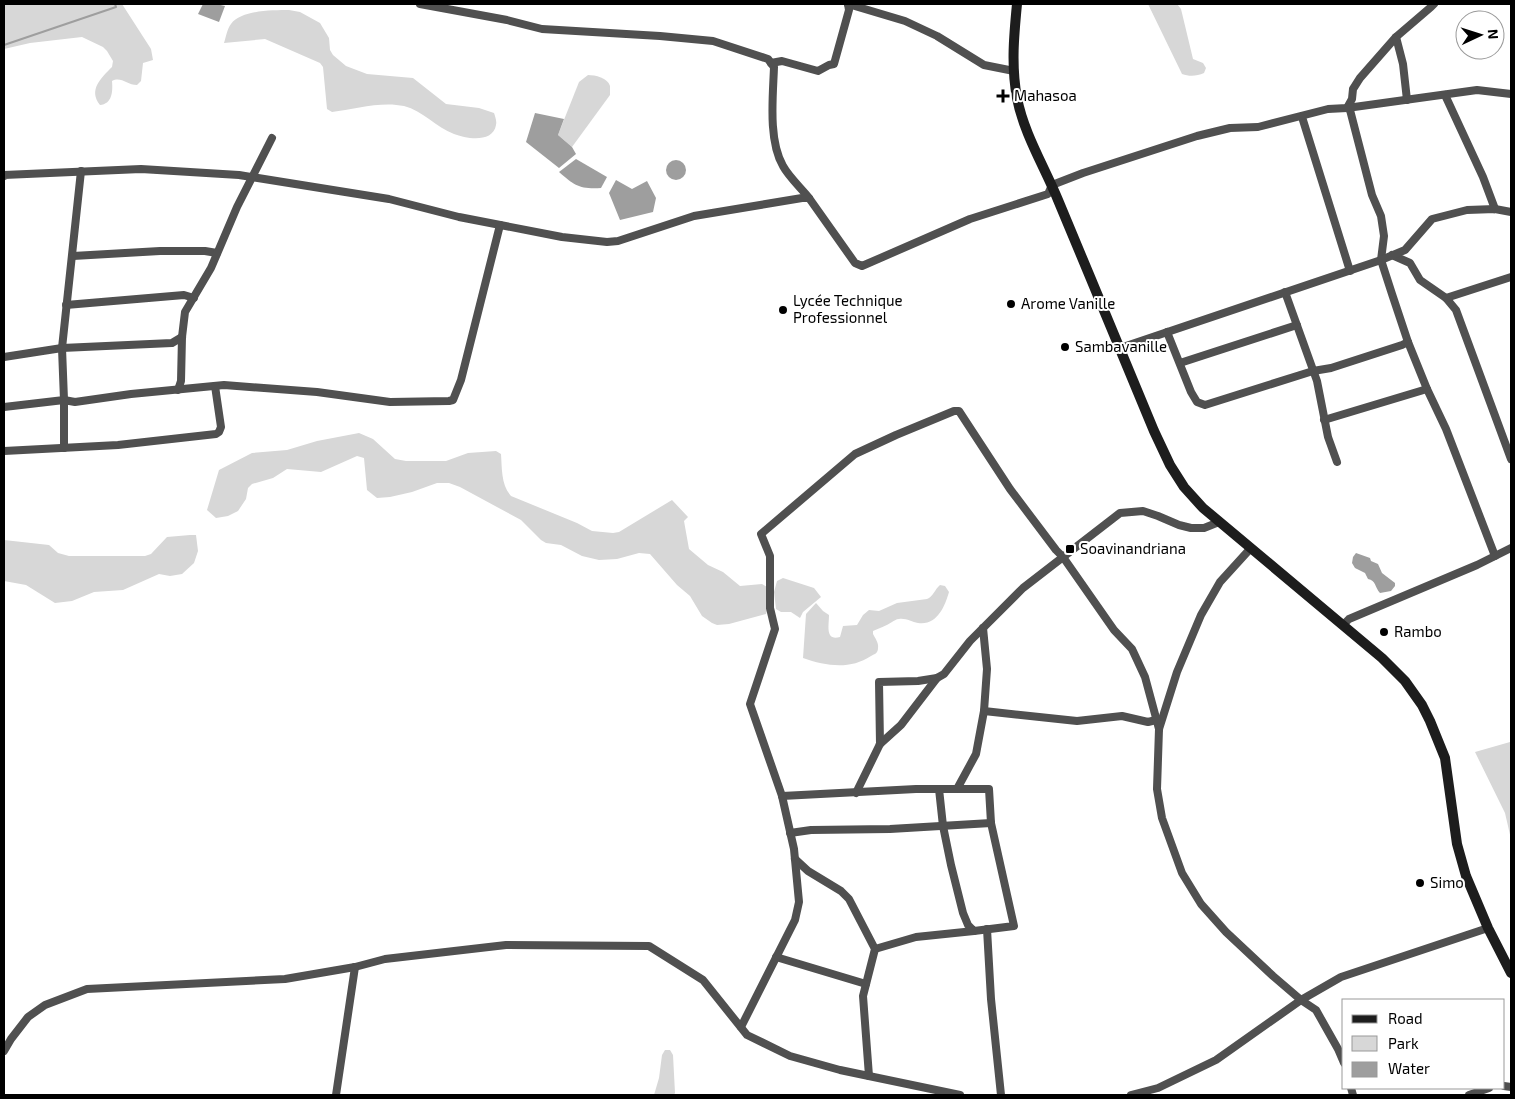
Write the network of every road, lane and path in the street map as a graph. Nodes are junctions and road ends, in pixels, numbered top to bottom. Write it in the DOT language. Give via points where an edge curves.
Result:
graph roads {
  1 [pos="420,4"];
  2 [pos="848,4"];
  3 [pos="1018,4"];
  4 [pos="1434,4"];
  5 [pos="1396,37"];
  6 [pos="771,63"];
  7 [pos="1014,72"];
  8 [pos="1511,94"];
  9 [pos="1445,95"];
  10 [pos="1407,100"];
  11 [pos="1347,108"];
  12 [pos="1302,117"];
  13 [pos="272,138"];
  14 [pos="81,171"];
  15 [pos="4,176"];
  16 [pos="252,178"];
  17 [pos="1052,186"];
  18 [pos="810,198"];
  19 [pos="1495,209"];
  20 [pos="1511,212"];
  21 [pos="500,225"];
  22 [pos="217,253"];
  23 [pos="73,256"];
  24 [pos="1392,256"];
  25 [pos="1381,260"];
  26 [pos="1350,271"];
  27 [pos="1511,277"];
  28 [pos="1285,292"];
  29 [pos="194,298"];
  30 [pos="1446,298"];
  31 [pos="66,305"];
  32 [pos="1297,325"];
  33 [pos="1167,332"];
  34 [pos="182,337"];
  35 [pos="1408,342"];
  36 [pos="62,348"];
  37 [pos="1120,348"];
  38 [pos="4,357"];
  39 [pos="1180,363"];
  40 [pos="1313,370"];
  41 [pos="216,386"];
  42 [pos="1428,389"];
  43 [pos="178,390"];
  44 [pos="64,400"];
  45 [pos="4,407"];
  46 [pos="1324,420"];
  47 [pos="64,448"];
  48 [pos="4,451"];
  49 [pos="1511,459"];
  50 [pos="1336,462"];
  51 [pos="1219,522"];
  52 [pos="1511,548"];
  53 [pos="1250,549"];
  54 [pos="1495,556"];
  55 [pos="1063,557"];
  56 [pos="1343,625"];
  57 [pos="983,628"];
  58 [pos="937,678"];
  59 [pos="984,711"];
  60 [pos="1156,720"];
  61 [pos="1159,729"];
  62 [pos="880,744"];
  63 [pos="940,789"];
  64 [pos="957,789"];
  65 [pos="856,793"];
  66 [pos="782,796"];
  67 [pos="991,823"];
  68 [pos="943,826"];
  69 [pos="790,833"];
  70 [pos="795,859"];
  71 [pos="1488,928"];
  72 [pos="987,929"];
  73 [pos="974,930"];
  74 [pos="875,949"];
  75 [pos="776,957"];
  76 [pos="355,968"];
  77 [pos="1511,973"];
  78 [pos="866,984"];
  79 [pos="1301,1000"];
  80 [pos="741,1027"];
  81 [pos="4,1034"];
  82 [pos="11,1039"];
  83 [pos="4,1050"];
  84 [pos="1342,1057"];
  85 [pos="869,1076"];
  86 [pos="1486,1089"];
  87 [pos="336,1095"];
  88 [pos="960,1095"];
  89 [pos="1001,1095"];
  90 [pos="1131,1095"];
  91 [pos="1469,1095"];
  1 -- 6 [label="street" via="542,29 713,41 768,59"];
  2 -- 6 [label="street" via="834,64 818,71 782,61"];
  2 -- 7 [label="street" via="905,22 937,36 984,65"];
  3 -- 7 [label="main road"];
  4 -- 5 [label="street"];
  5 -- 10 [label="street"];
  5 -- 11 [label="street" via="1360,78"];
  6 -- 18 [label="street" via="774,67 774,134 778,153 783,166"];
  7 -- 17 [label="main road" via="1022,116"];
  8 -- 9 [label="street" via="1476,90"];
  9 -- 10 [label="street"];
  9 -- 19 [label="street"];
  10 -- 11 [label="street"];
  11 -- 12 [label="street" via="1328,109"];
  11 -- 25 [label="street" via="1381,216 1384,236"];
  12 -- 17 [label="street" via="1198,136"];
  12 -- 26 [label="street"];
  13 -- 16 [label="street"];
  14 -- 15 [label="street"];
  14 -- 16 [label="street" via="141,169"];
  14 -- 23 [label="street"];
  16 -- 21 [label="street" via="389,199"];
  16 -- 22 [label="street"];
  17 -- 18 [label="street" via="1048,194 970,219 862,266 855,263"];
  17 -- 37 [label="main road"];
  18 -- 21 [label="street" via="694,216 618,242 562,238"];
  19 -- 20 [label="street"];
  19 -- 24 [label="street" via="1467,210 1432,219 1405,250"];
  21 -- 41 [label="street" via="461,380 453,400 390,402 299,390"];
  22 -- 23 [label="street" via="160,251"];
  22 -- 29 [label="street"];
  23 -- 31 [label="street"];
  24 -- 25 [label="street"];
  24 -- 30 [label="street" via="1410,263 1420,280"];
  25 -- 26 [label="street"];
  25 -- 35 [label="street"];
  26 -- 28 [label="street"];
  27 -- 30 [label="street"];
  28 -- 32 [label="street"];
  28 -- 33 [label="street"];
  29 -- 31 [label="street" via="184,295"];
  29 -- 34 [label="street" via="185,312"];
  30 -- 49 [label="street" via="1456,310"];
  31 -- 36 [label="street"];
  32 -- 39 [label="street"];
  32 -- 40 [label="street"];
  33 -- 37 [label="street"];
  33 -- 39 [label="street"];
  34 -- 36 [label="street" via="172,344"];
  34 -- 43 [label="street"];
  35 -- 40 [label="street" via="1331,368"];
  35 -- 42 [label="street"];
  36 -- 38 [label="street"];
  36 -- 44 [label="street"];
  37 -- 51 [label="main road" via="1170,465 1184,486"];
  39 -- 40 [label="street" via="1191,392 1198,402 1205,405"];
  40 -- 46 [label="street"];
  41 -- 43 [label="street"];
  41 -- 47 [label="street" via="221,427 216,434"];
  42 -- 46 [label="street"];
  42 -- 54 [label="street"];
  43 -- 44 [label="street" via="75,402"];
  44 -- 45 [label="street"];
  44 -- 47 [label="street"];
  46 -- 50 [label="street"];
  47 -- 48 [label="street"];
  51 -- 53 [label="main road"];
  51 -- 55 [label="street" via="1204,528 1192,528 1143,511 1120,513"];
  52 -- 54 [label="street"];
  53 -- 56 [label="main road"];
  53 -- 61 [label="street" via="1220,582 1201,615"];
  54 -- 56 [label="street" via="1349,619"];
  55 -- 57 [label="street" via="1023,588"];
  55 -- 60 [label="street" via="1114,630 1132,649 1145,677"];
  55 -- 66 [label="street" via="1010,488 960,411 855,454 761,534 770,556 770,608 775,629 750,704"];
  56 -- 71 [label="main road" via="1405,681 1430,721 1445,758 1460,859"];
  57 -- 58 [label="street"];
  57 -- 59 [label="street" via="987,669"];
  58 -- 62 [label="street" via="901,725"];
  58 -- 62 [label="street" via="879,682"];
  59 -- 60 [label="street" via="1077,721 1122,716 1148,722"];
  59 -- 64 [label="street" via="976,754"];
  60 -- 61 [label="street"];
  61 -- 79 [label="street" via="1157,789 1162,818 1182,873 1201,904 1226,932"];
  62 -- 65 [label="street"];
  63 -- 64 [label="street"];
  63 -- 65 [label="street"];
  63 -- 68 [label="street"];
  64 -- 67 [label="street" via="989,789"];
  65 -- 66 [label="street"];
  66 -- 69 [label="street"];
  67 -- 68 [label="street"];
  67 -- 72 [label="street" via="1014,926"];
  68 -- 69 [label="street"];
  68 -- 73 [label="street" via="963,913"];
  69 -- 70 [label="street"];
  70 -- 74 [label="street" via="849,899"];
  70 -- 75 [label="street" via="799,902 795,920"];
  71 -- 77 [label="main road"];
  71 -- 79 [label="street" via="1341,977"];
  72 -- 73 [label="street"];
  72 -- 89 [label="street"];
  73 -- 74 [label="street" via="916,937"];
  74 -- 78 [label="street"];
  75 -- 78 [label="street"];
  75 -- 80 [label="street"];
  76 -- 80 [label="street" via="385,958 506,945 649,946 703,980"];
  76 -- 82 [label="street" via="285,980 87,989 45,1005 28,1018"];
  76 -- 87 [label="street"];
  78 -- 85 [label="street" via="863,996"];
  79 -- 84 [label="street" via="1316,1010"];
  79 -- 90 [label="street" via="1216,1060 1158,1088"];
  80 -- 85 [label="street" via="747,1035 790,1056"];
  81 -- 82 [label="street"];
  82 -- 83 [label="street"];
  85 -- 88 [label="street"];
  86 -- 91 [label="street"];
}
